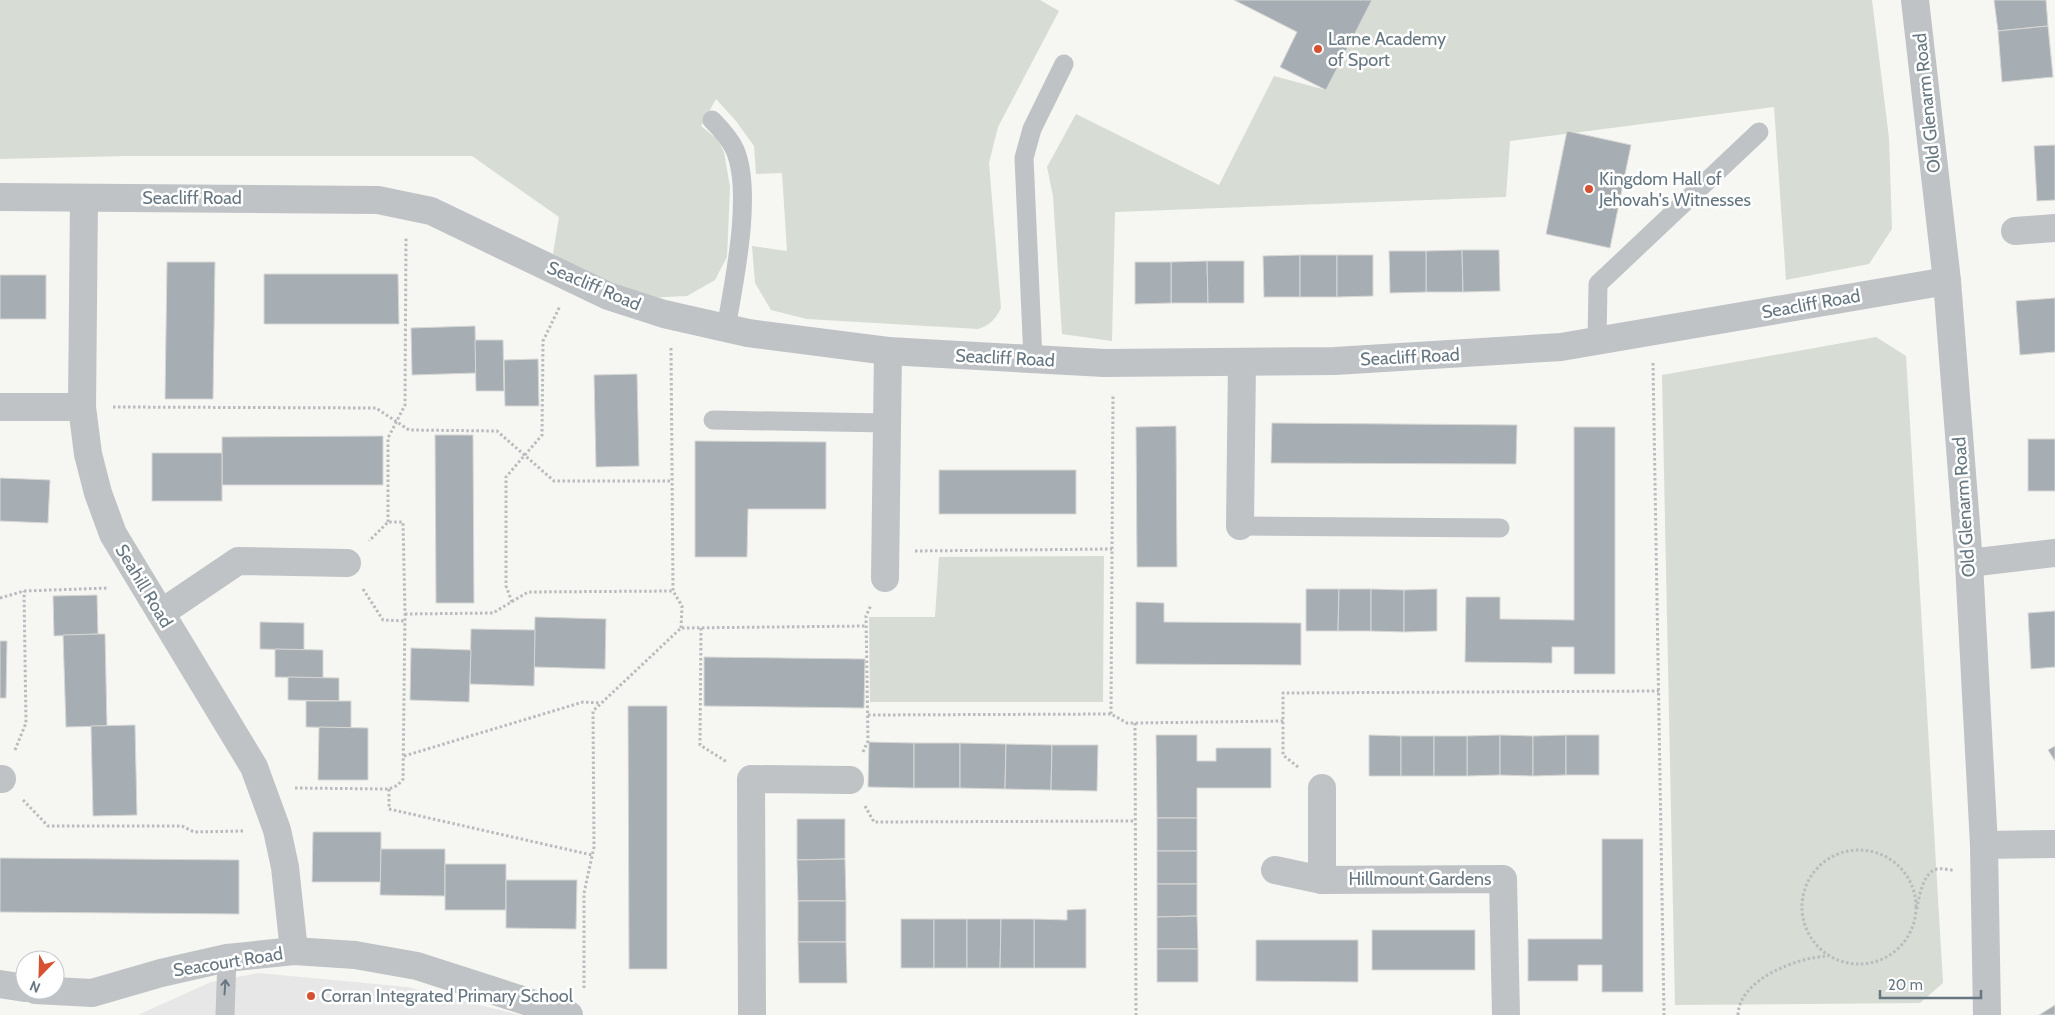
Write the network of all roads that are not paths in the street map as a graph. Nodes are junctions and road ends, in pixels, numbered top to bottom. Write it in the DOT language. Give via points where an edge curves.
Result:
graph roads {
  1 [pos="1915,0"];
  2 [pos="1064,64"];
  3 [pos="712,120"];
  4 [pos="1759,132"];
  5 [pos="0,197"];
  6 [pos="84,198"];
  7 [pos="2055,228"];
  8 [pos="2015,231"];
  9 [pos="1947,281"];
  10 [pos="726,328"];
  11 [pos="1597,341"];
  12 [pos="888,351"];
  13 [pos="1033,359"];
  14 [pos="1242,363"];
  15 [pos="0,407"];
  16 [pos="82,407"];
  17 [pos="713,420"];
  18 [pos="887,423"];
  19 [pos="1240,526"];
  20 [pos="1500,528"];
  21 [pos="2055,553"];
  22 [pos="347,563"];
  23 [pos="1969,563"];
  24 [pos="886,565"];
  25 [pos="161,613"];
  26 [pos="850,780"];
  27 [pos="1322,788"];
  28 [pos="2055,844"];
  29 [pos="1984,845"];
  30 [pos="1275,870"];
  31 [pos="1322,880"];
  32 [pos="294,951"];
  33 [pos="227,958"];
  34 [pos="0,984"];
  35 [pos="15,986"];
  36 [pos="65,998"];
  37 [pos="91,1004"];
  38 [pos="576,1006"];
  39 [pos="530,1010"];
  40 [pos="225,1015"];
  41 [pos="752,1015"];
  42 [pos="1506,1015"];
  43 [pos="1987,1015"];
  1 -- 9 [label="street, Old Glenarm Road"];
  2 -- 13 [label="lane" via="1032,129 1024,158"];
  3 -- 10 [label="lane" via="735,150 742,180 740,250"];
  4 -- 11 [label="lane" via="1598,284"];
  5 -- 6 [label="street, Seacliff Road"];
  6 -- 10 [label="street, Seacliff Road" via="378,200 409,205 446,218 608,296"];
  6 -- 16 [label="street, Seahill Road"];
  7 -- 8 [label="street"];
  9 -- 11 [label="street, Seacliff Road"];
  9 -- 23 [label="street, Old Glenarm Road"];
  10 -- 12 [label="street, Seacliff Road" via="778,338"];
  11 -- 14 [label="street, Seacliff Road" via="1447,356"];
  12 -- 13 [label="street, Seacliff Road"];
  12 -- 18 [label="street"];
  13 -- 14 [label="street, Seacliff Road"];
  14 -- 19 [label="street"];
  15 -- 16 [label="street"];
  16 -- 25 [label="street, Seahill Road" via="88,454 113,534"];
  17 -- 18 [label="lane"];
  18 -- 24 [label="street"];
  19 -- 20 [label="lane"];
  21 -- 23 [label="street"];
  22 -- 25 [label="street" via="238,561"];
  23 -- 29 [label="street, Old Glenarm Road"];
  25 -- 32 [label="street, Seahill Road" via="240,740 262,787 277,830 285,867"];
  26 -- 41 [label="street" via="751,779"];
  27 -- 31 [label="street, Hillmount Gardens"];
  28 -- 29 [label="street"];
  29 -- 43 [label="street, Old Glenarm Road"];
  30 -- 31 [label="street, Hillmount Gardens"];
  31 -- 42 [label="street, Hillmount Gardens" via="1502,879"];
  32 -- 33 [label="street, Seacourt Road"];
  32 -- 39 [label="street, Seacourt Road" via="355,955 417,966"];
  33 -- 37 [label="street, Seacourt Road" via="161,973"];
  40 -- 33 [label="lane, one-way"];
  34 -- 35 [label="street"];
  36 -- 37 [label="street, Seacourt Road"];
  38 -- 39 [label="street, Seacourt Road"];
}
